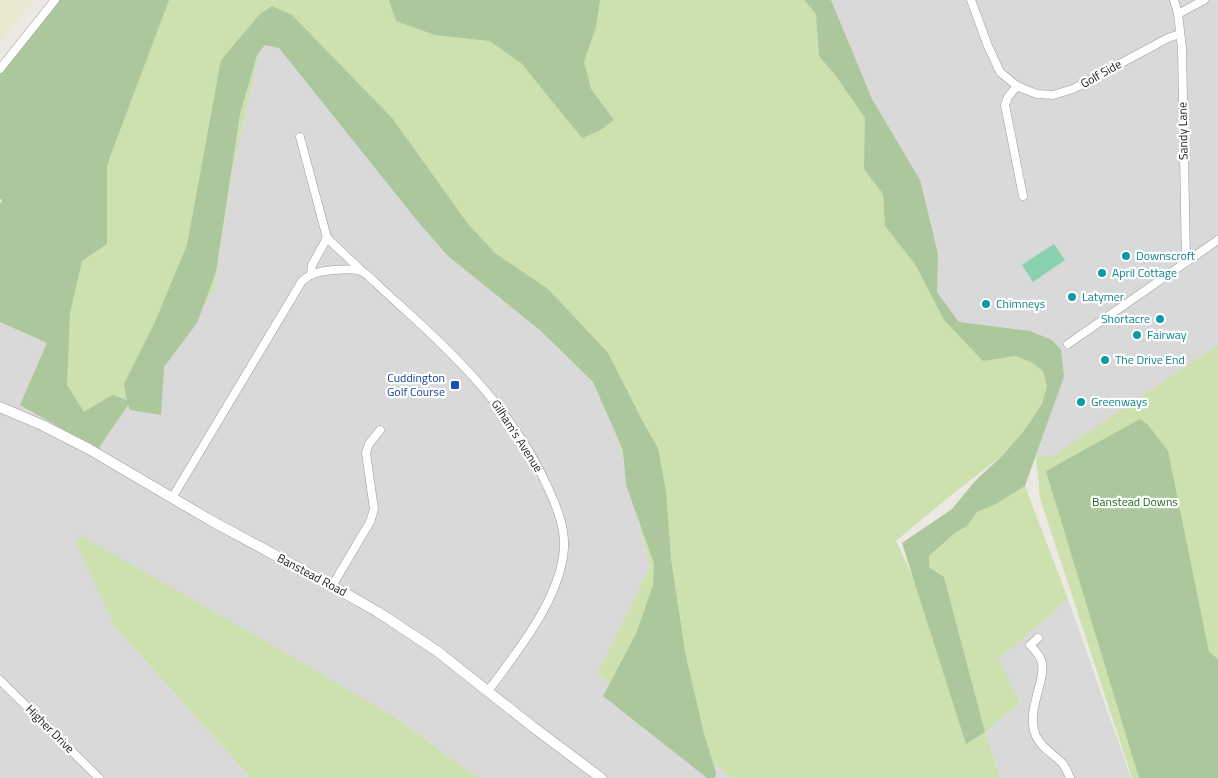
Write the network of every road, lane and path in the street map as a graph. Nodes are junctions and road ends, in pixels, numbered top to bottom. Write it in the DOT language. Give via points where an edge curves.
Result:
graph roads {
  1 [pos="55,0"];
  2 [pos="971,0"];
  3 [pos="1174,0"];
  4 [pos="1204,0"];
  5 [pos="1178,14"];
  6 [pos="1180,34"];
  7 [pos="0,69"];
  8 [pos="1017,86"];
  9 [pos="300,137"];
  10 [pos="1024,196"];
  11 [pos="327,238"];
  12 [pos="1218,240"];
  13 [pos="1186,262"];
  14 [pos="362,271"];
  15 [pos="311,275"];
  16 [pos="1068,344"];
  17 [pos="0,408"];
  18 [pos="380,430"];
  19 [pos="172,498"];
  20 [pos="332,586"];
  21 [pos="1038,638"];
  22 [pos="0,680"];
  23 [pos="488,690"];
  24 [pos="99,778"];
  25 [pos="601,778"];
  26 [pos="1070,778"];
  1 -- 7 [label="street"];
  2 -- 8 [label="street, Golf Side" via="1000,72"];
  3 -- 5 [label="street, Sandy Lane"];
  4 -- 5 [label="street"];
  5 -- 6 [label="street, Sandy Lane"];
  6 -- 8 [label="street, Golf Side" via="1063,93 1045,95"];
  6 -- 13 [label="street, Sandy Lane"];
  8 -- 10 [label="street" via="1005,105"];
  9 -- 11 [label="street"];
  11 -- 14 [label="street, Gilham's Avenue"];
  11 -- 15 [label="street" via="312,265"];
  12 -- 13 [label="street"];
  13 -- 16 [label="street"];
  14 -- 15 [label="street" via="342,269"];
  14 -- 23 [label="street, Gilham's Avenue" via="423,326 488,393 536,464 561,520 564,535 562,563 550,596 531,632"];
  15 -- 19 [label="street" via="302,282"];
  17 -- 19 [label="street, Banstead Road" via="64,436"];
  18 -- 20 [label="street" via="366,453 373,516"];
  19 -- 20 [label="street, Banstead Road"];
  20 -- 23 [label="street, Banstead Road" via="405,629"];
  21 -- 26 [label="street" via="1030,645 1043,666 1033,725 1039,741 1062,764"];
  22 -- 24 [label="street, Higher Drive"];
  23 -- 25 [label="street, Banstead Road"];
}
